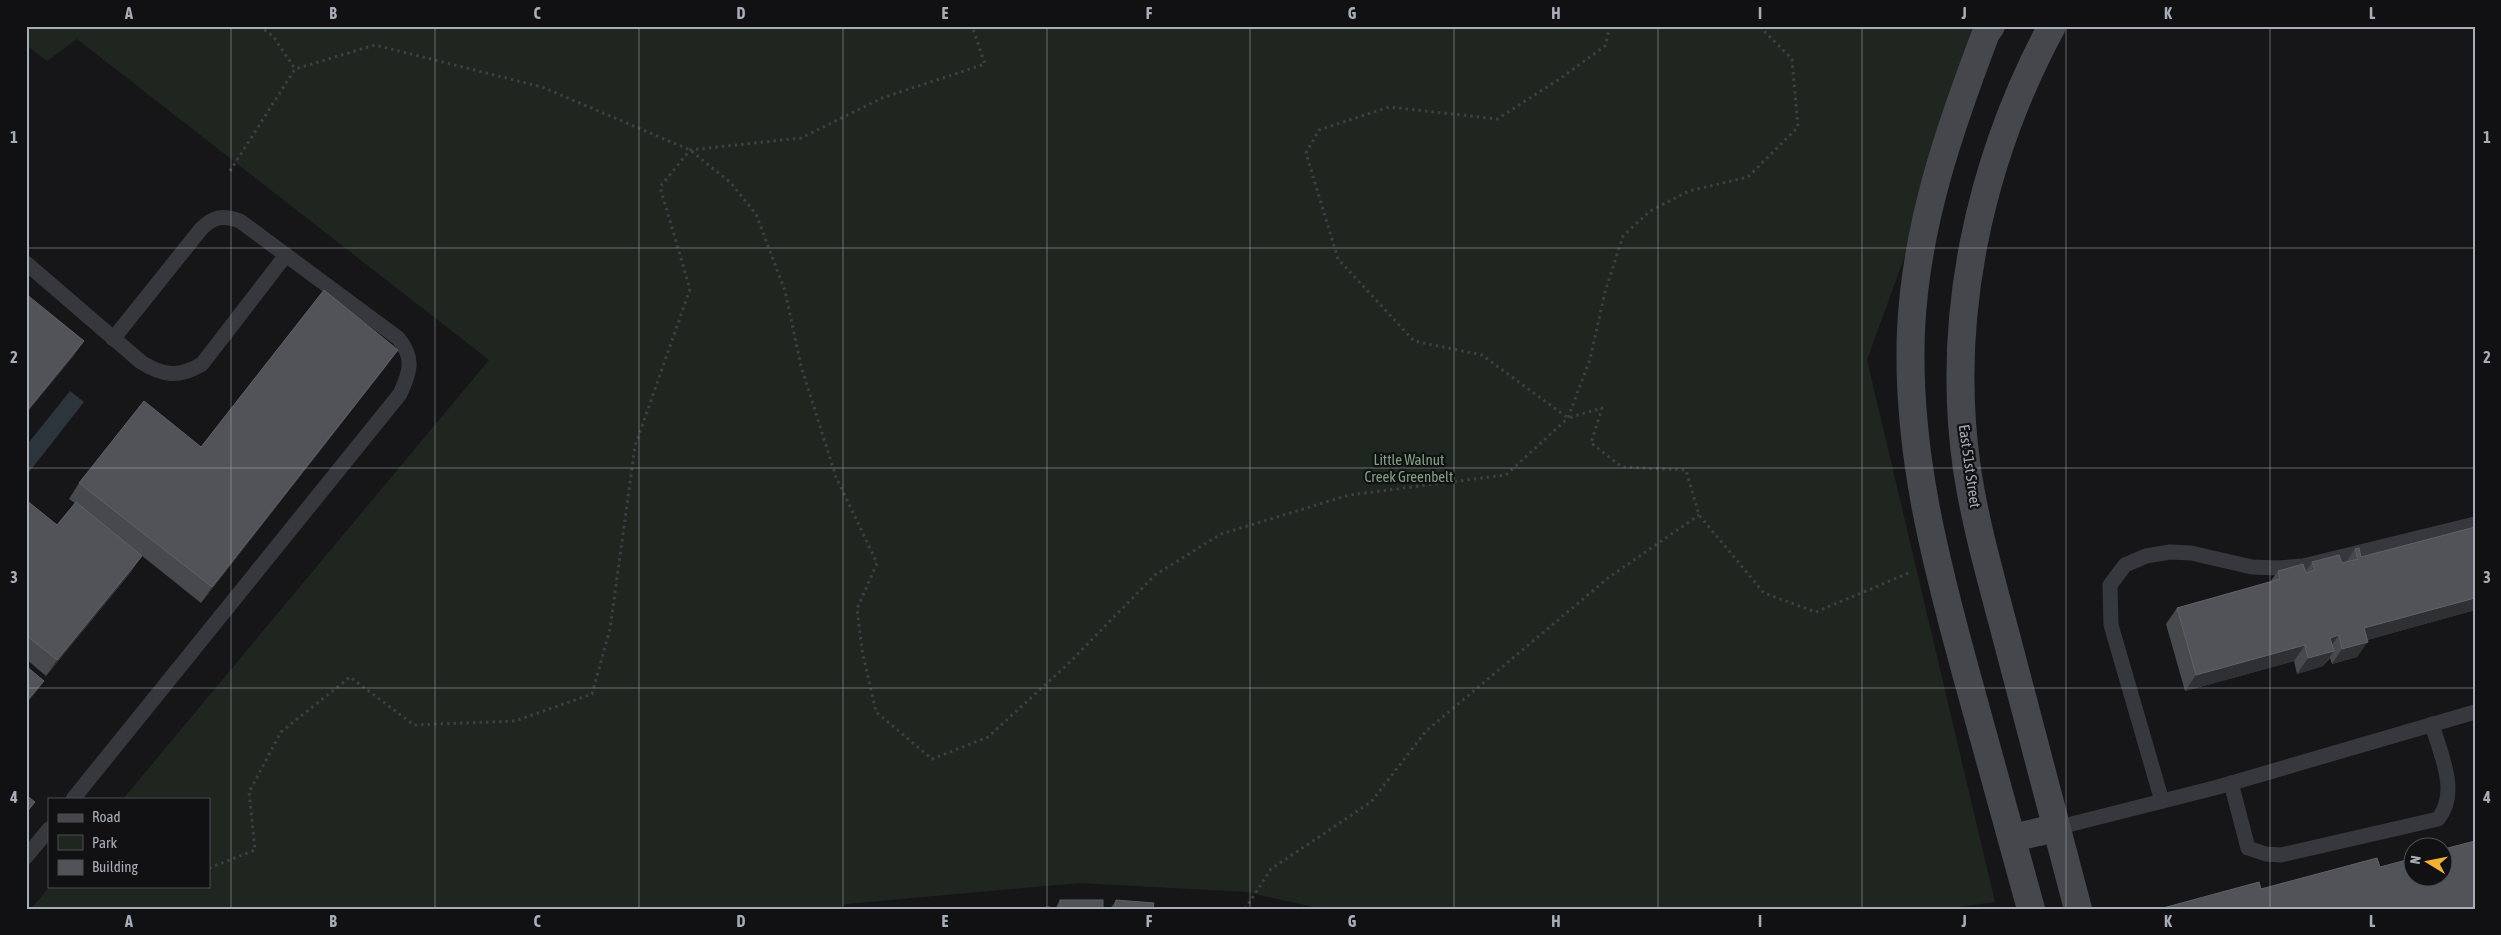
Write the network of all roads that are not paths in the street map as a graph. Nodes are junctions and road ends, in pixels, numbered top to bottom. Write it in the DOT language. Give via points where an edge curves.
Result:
graph roads {
  1 [pos="1990,26"];
  2 [pos="2052,26"];
  3 [pos="286,255"];
  4 [pos="26,263"];
  5 [pos="113,339"];
  6 [pos="2475,524"];
  7 [pos="2475,712"];
  8 [pos="2432,724"];
  9 [pos="2231,783"];
  10 [pos="74,798"];
  11 [pos="2162,801"];
  12 [pos="2056,828"];
  13 [pos="48,830"];
  14 [pos="2012,838"];
  15 [pos="26,857"];
  16 [pos="2031,909"];
  17 [pos="2078,909"];
  1 -- 14 [label="street" via="1936,173 1920,254 1911,329 1911,398 1918,471 1936,561"];
  2 -- 12 [label="street, East 51st Street" via="2010,116 1986,185 1971,258 1962,332 1962,398 1967,468 1984,550"];
  3 -- 5 [label="lane" via="202,364 188,373 156,372"];
  3 -- 5 [label="lane" via="240,221 223,216 210,220"];
  3 -- 10 [label="lane" via="398,338 410,361 408,377 400,394"];
  4 -- 5 [label="lane"];
  6 -- 11 [label="lane" via="2303,566 2252,567 2191,553 2170,552 2146,556 2125,565 2110,585 2111,625"];
  7 -- 8 [label="lane"];
  8 -- 9 [label="lane"];
  8 -- 9 [label="lane" via="2450,789 2446,809 2438,819 2282,855 2266,854 2248,848"];
  9 -- 11 [label="lane"];
  11 -- 12 [label="lane"];
  12 -- 14 [label="street"];
  12 -- 17 [label="street, East 51st Street"];
  13 -- 15 [label="lane"];
  14 -- 16 [label="street"];
}
